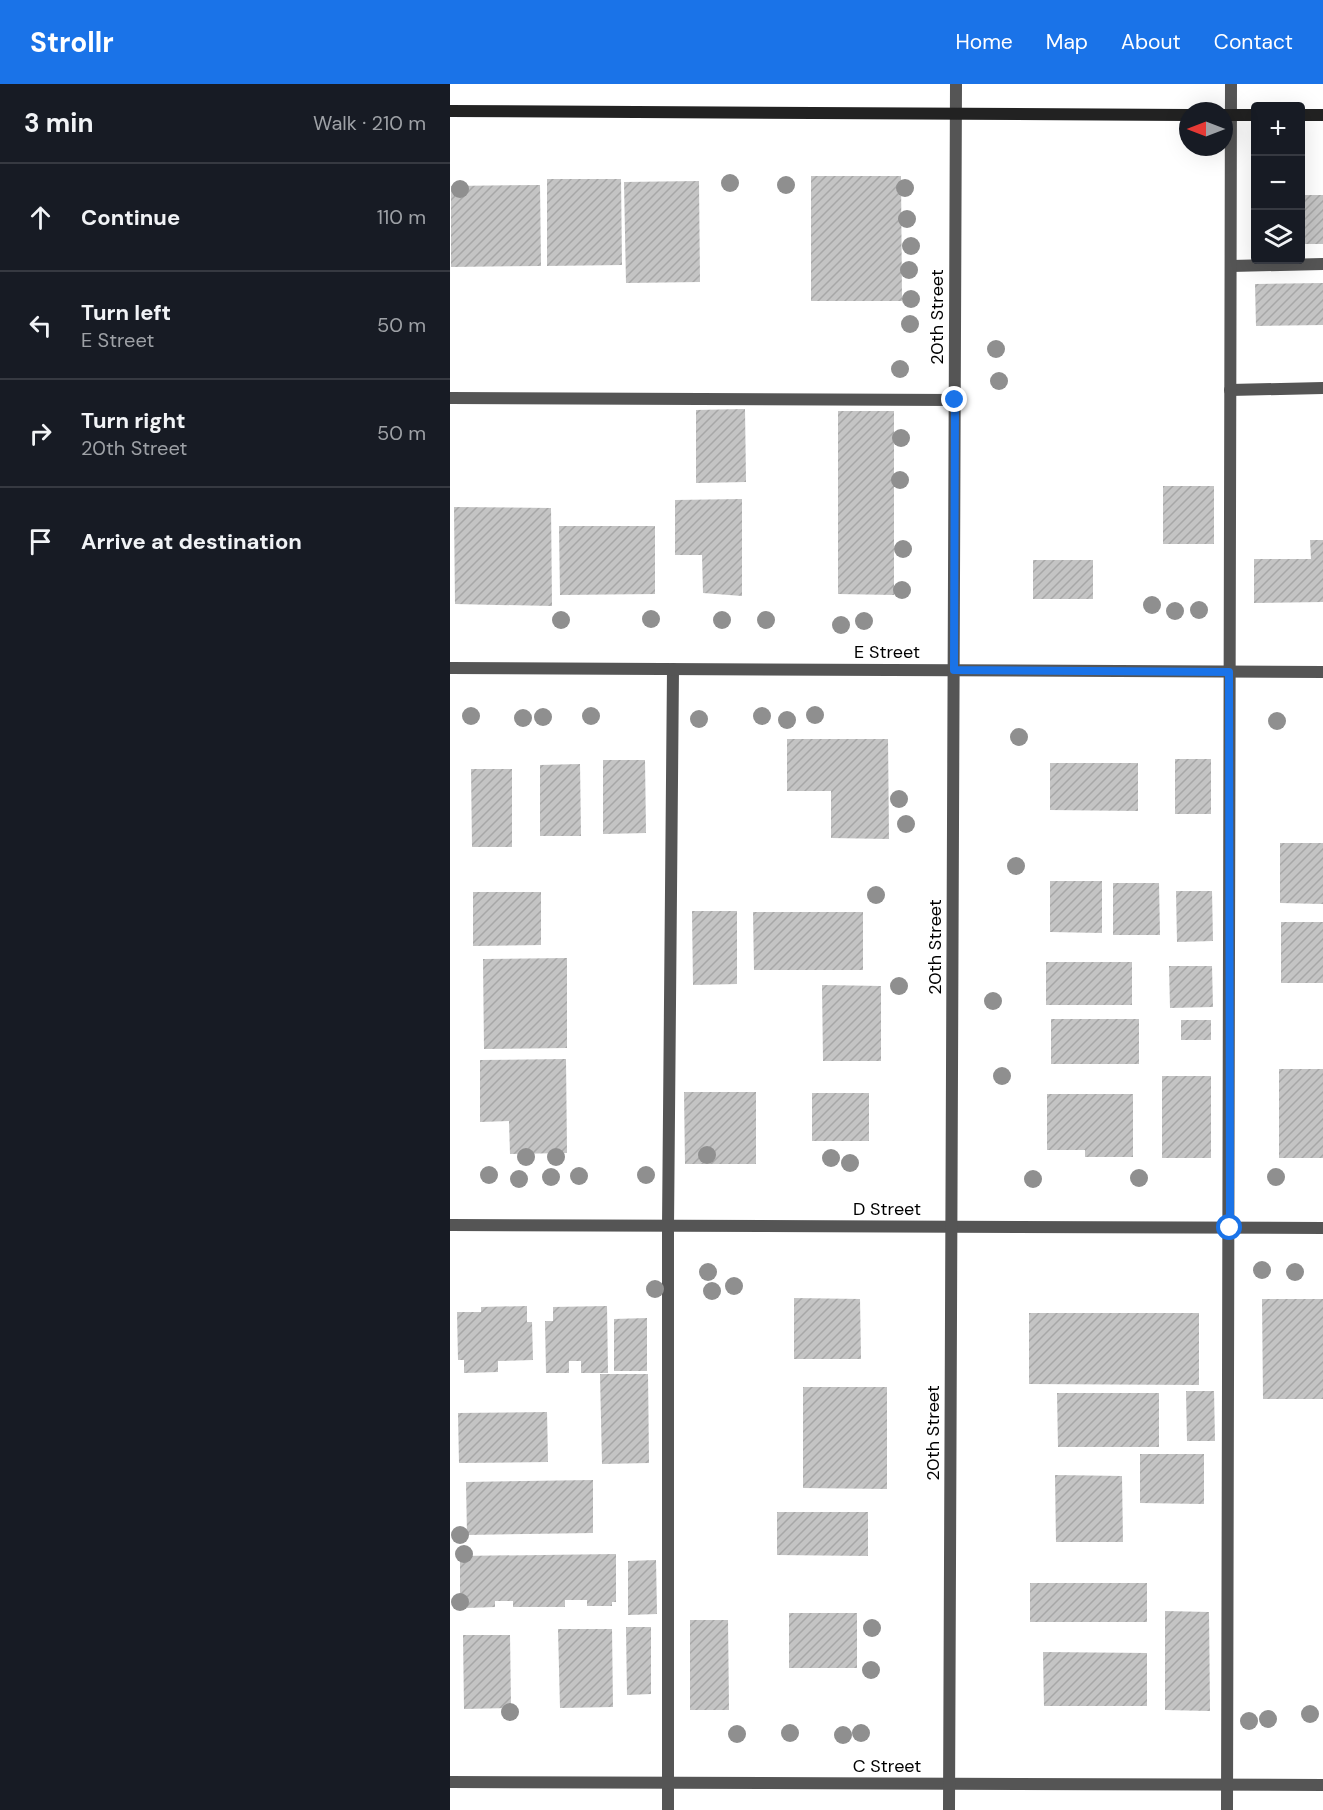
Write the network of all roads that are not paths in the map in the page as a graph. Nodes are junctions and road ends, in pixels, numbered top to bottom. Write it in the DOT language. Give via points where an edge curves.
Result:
graph roads {
  1 [pos="956,84"];
  2 [pos="1231,84"];
  3 [pos="1229,102"];
  4 [pos="450,111"];
  5 [pos="956,114"];
  6 [pos="1179,115"];
  7 [pos="1233,115"];
  8 [pos="1251,115"];
  9 [pos="1305,115"];
  10 [pos="1323,115"];
  11 [pos="1229,156"];
  12 [pos="1323,264"];
  13 [pos="1231,266"];
  14 [pos="1323,388"];
  15 [pos="1230,390"];
  16 [pos="450,398"];
  17 [pos="955,400"];
  18 [pos="450,668"];
  19 [pos="674,669"];
  20 [pos="954,670"];
  21 [pos="1229,672"];
  22 [pos="1323,672"];
  23 [pos="450,1225"];
  24 [pos="668,1226"];
  25 [pos="951,1227"];
  26 [pos="1230,1228"];
  27 [pos="1323,1228"];
  28 [pos="450,1782"];
  29 [pos="668,1783"];
  30 [pos="949,1784"];
  31 [pos="1227,1785"];
  32 [pos="1323,1785"];
  33 [pos="668,1810"];
  34 [pos="949,1810"];
  35 [pos="1227,1810"];
  1 -- 5 [label="street, 20th Street"];
  2 -- 3 [label="street"];
  4 -- 5 [label="main road"];
  5 -- 6 [label="main road"];
  5 -- 17 [label="street, 20th Street"];
  7 -- 8 [label="main road"];
  9 -- 10 [label="main road"];
  11 -- 13 [label="street"];
  12 -- 13 [label="street"];
  13 -- 15 [label="street"];
  14 -- 15 [label="street"];
  15 -- 21 [label="street"];
  16 -- 17 [label="street"];
  17 -- 20 [label="street, 20th Street"];
  18 -- 19 [label="street, E Street"];
  19 -- 20 [label="street, E Street"];
  19 -- 24 [label="street"];
  20 -- 21 [label="street, E Street"];
  20 -- 25 [label="street, 20th Street"];
  21 -- 22 [label="street, E Street"];
  21 -- 26 [label="street"];
  23 -- 24 [label="street, D Street"];
  24 -- 25 [label="street, D Street"];
  24 -- 29 [label="street"];
  25 -- 26 [label="street, D Street"];
  25 -- 30 [label="street, 20th Street"];
  26 -- 27 [label="street, D Street"];
  26 -- 31 [label="street"];
  28 -- 29 [label="street, C Street"];
  29 -- 30 [label="street, C Street"];
  29 -- 33 [label="street"];
  30 -- 31 [label="street, C Street"];
  30 -- 34 [label="street, 20th Street"];
  31 -- 32 [label="street, C Street"];
  31 -- 35 [label="street"];
}
